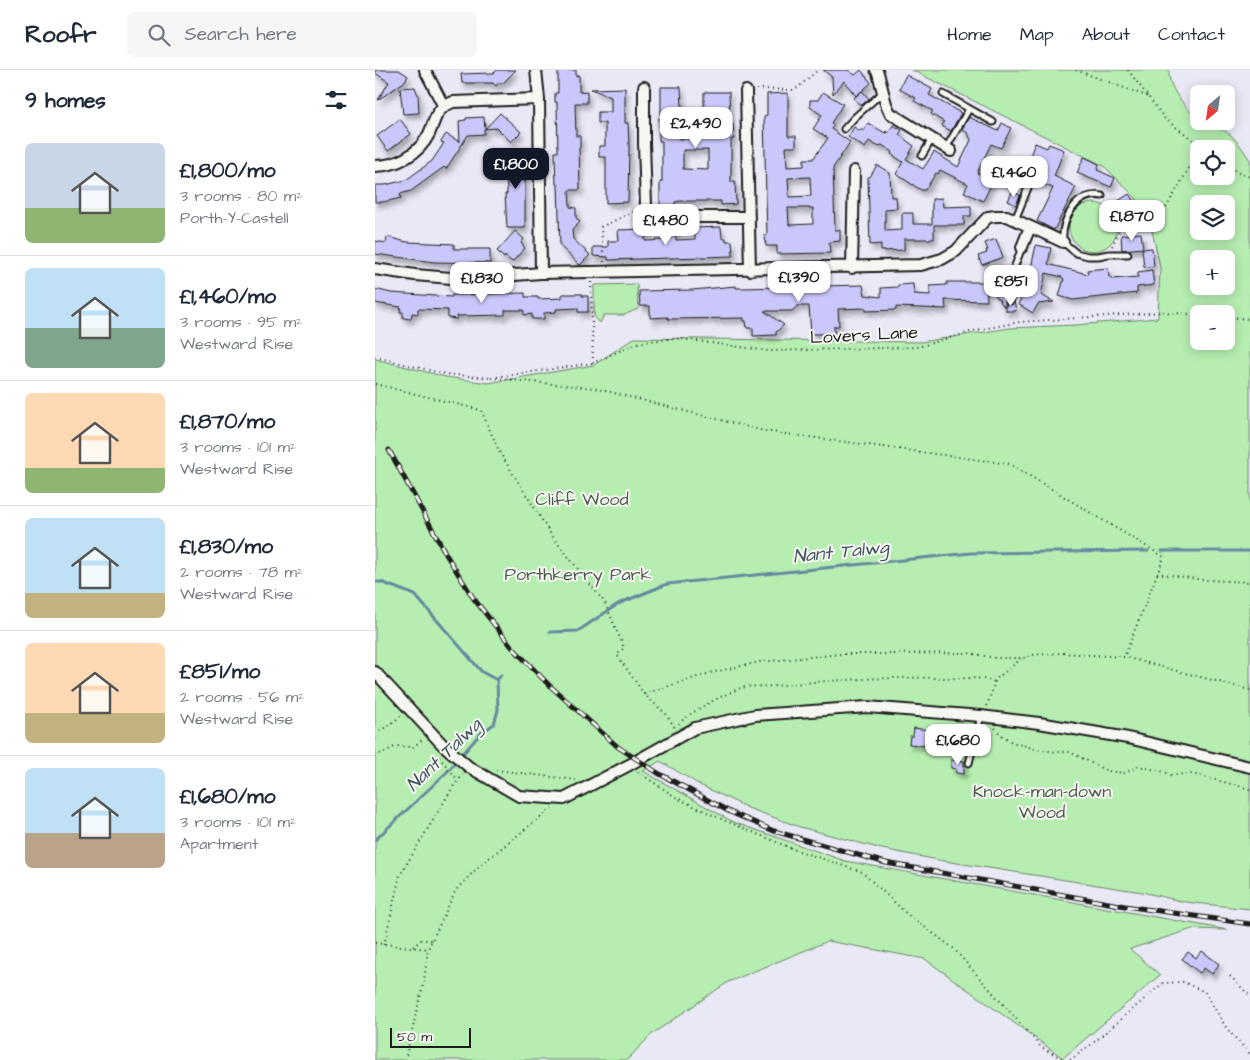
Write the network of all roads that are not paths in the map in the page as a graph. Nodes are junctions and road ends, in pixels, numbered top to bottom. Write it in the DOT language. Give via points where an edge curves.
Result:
graph roads {
  1 [pos="425,70"];
  2 [pos="537,70"];
  3 [pos="876,70"];
  4 [pos="644,87"];
  5 [pos="746,91"];
  6 [pos="883,92"];
  7 [pos="943,94"];
  8 [pos="539,99"];
  9 [pos="443,106"];
  10 [pos="969,109"];
  11 [pos="993,122"];
  12 [pos="844,129"];
  13 [pos="932,139"];
  14 [pos="948,149"];
  15 [pos="921,156"];
  16 [pos="375,166"];
  17 [pos="854,171"];
  18 [pos="1035,173"];
  19 [pos="1102,196"];
  20 [pos="749,217"];
  21 [pos="1015,220"];
  22 [pos="1030,226"];
  23 [pos="1063,242"];
  24 [pos="1022,247"];
  25 [pos="1128,254"];
  26 [pos="853,268"];
  27 [pos="375,269"];
  28 [pos="750,270"];
  29 [pos="541,273"];
  30 [pos="1010,301"];
  31 [pos="375,672"];
  32 [pos="982,716"];
  33 [pos="969,763"];
  34 [pos="1250,767"];
  1 -- 9 [label="street"];
  2 -- 8 [label="street"];
  3 -- 6 [label="street"];
  4 -- 20 [label="street" via="646,206 651,217"];
  5 -- 20 [label="street"];
  6 -- 12 [label="lane"];
  6 -- 13 [label="street" via="890,113"];
  7 -- 10 [label="lane"];
  8 -- 9 [label="street" via="453,102"];
  8 -- 29 [label="street"];
  9 -- 16 [label="street" via="418,150 405,159"];
  10 -- 11 [label="lane"];
  10 -- 14 [label="lane"];
  13 -- 14 [label="street"];
  13 -- 15 [label="lane"];
  17 -- 26 [label="street"];
  18 -- 21 [label="lane"];
  19 -- 23 [label="lane" via="1092,194 1071,210 1063,227"];
  20 -- 28 [label="street"];
  21 -- 22 [label="street"];
  21 -- 26 [label="street" via="1007,216 988,217 956,251 921,266"];
  22 -- 23 [label="street"];
  22 -- 24 [label="street"];
  23 -- 25 [label="lane" via="1076,253 1088,256"];
  24 -- 30 [label="lane" via="1010,280"];
  26 -- 28 [label="street"];
  27 -- 29 [label="street" via="463,279"];
  28 -- 29 [label="street"];
  31 -- 32 [label="street" via="453,754 519,796 564,799 695,728 755,715 867,707"];
  32 -- 33 [label="lane"];
  32 -- 34 [label="street" via="1128,738"];
}
